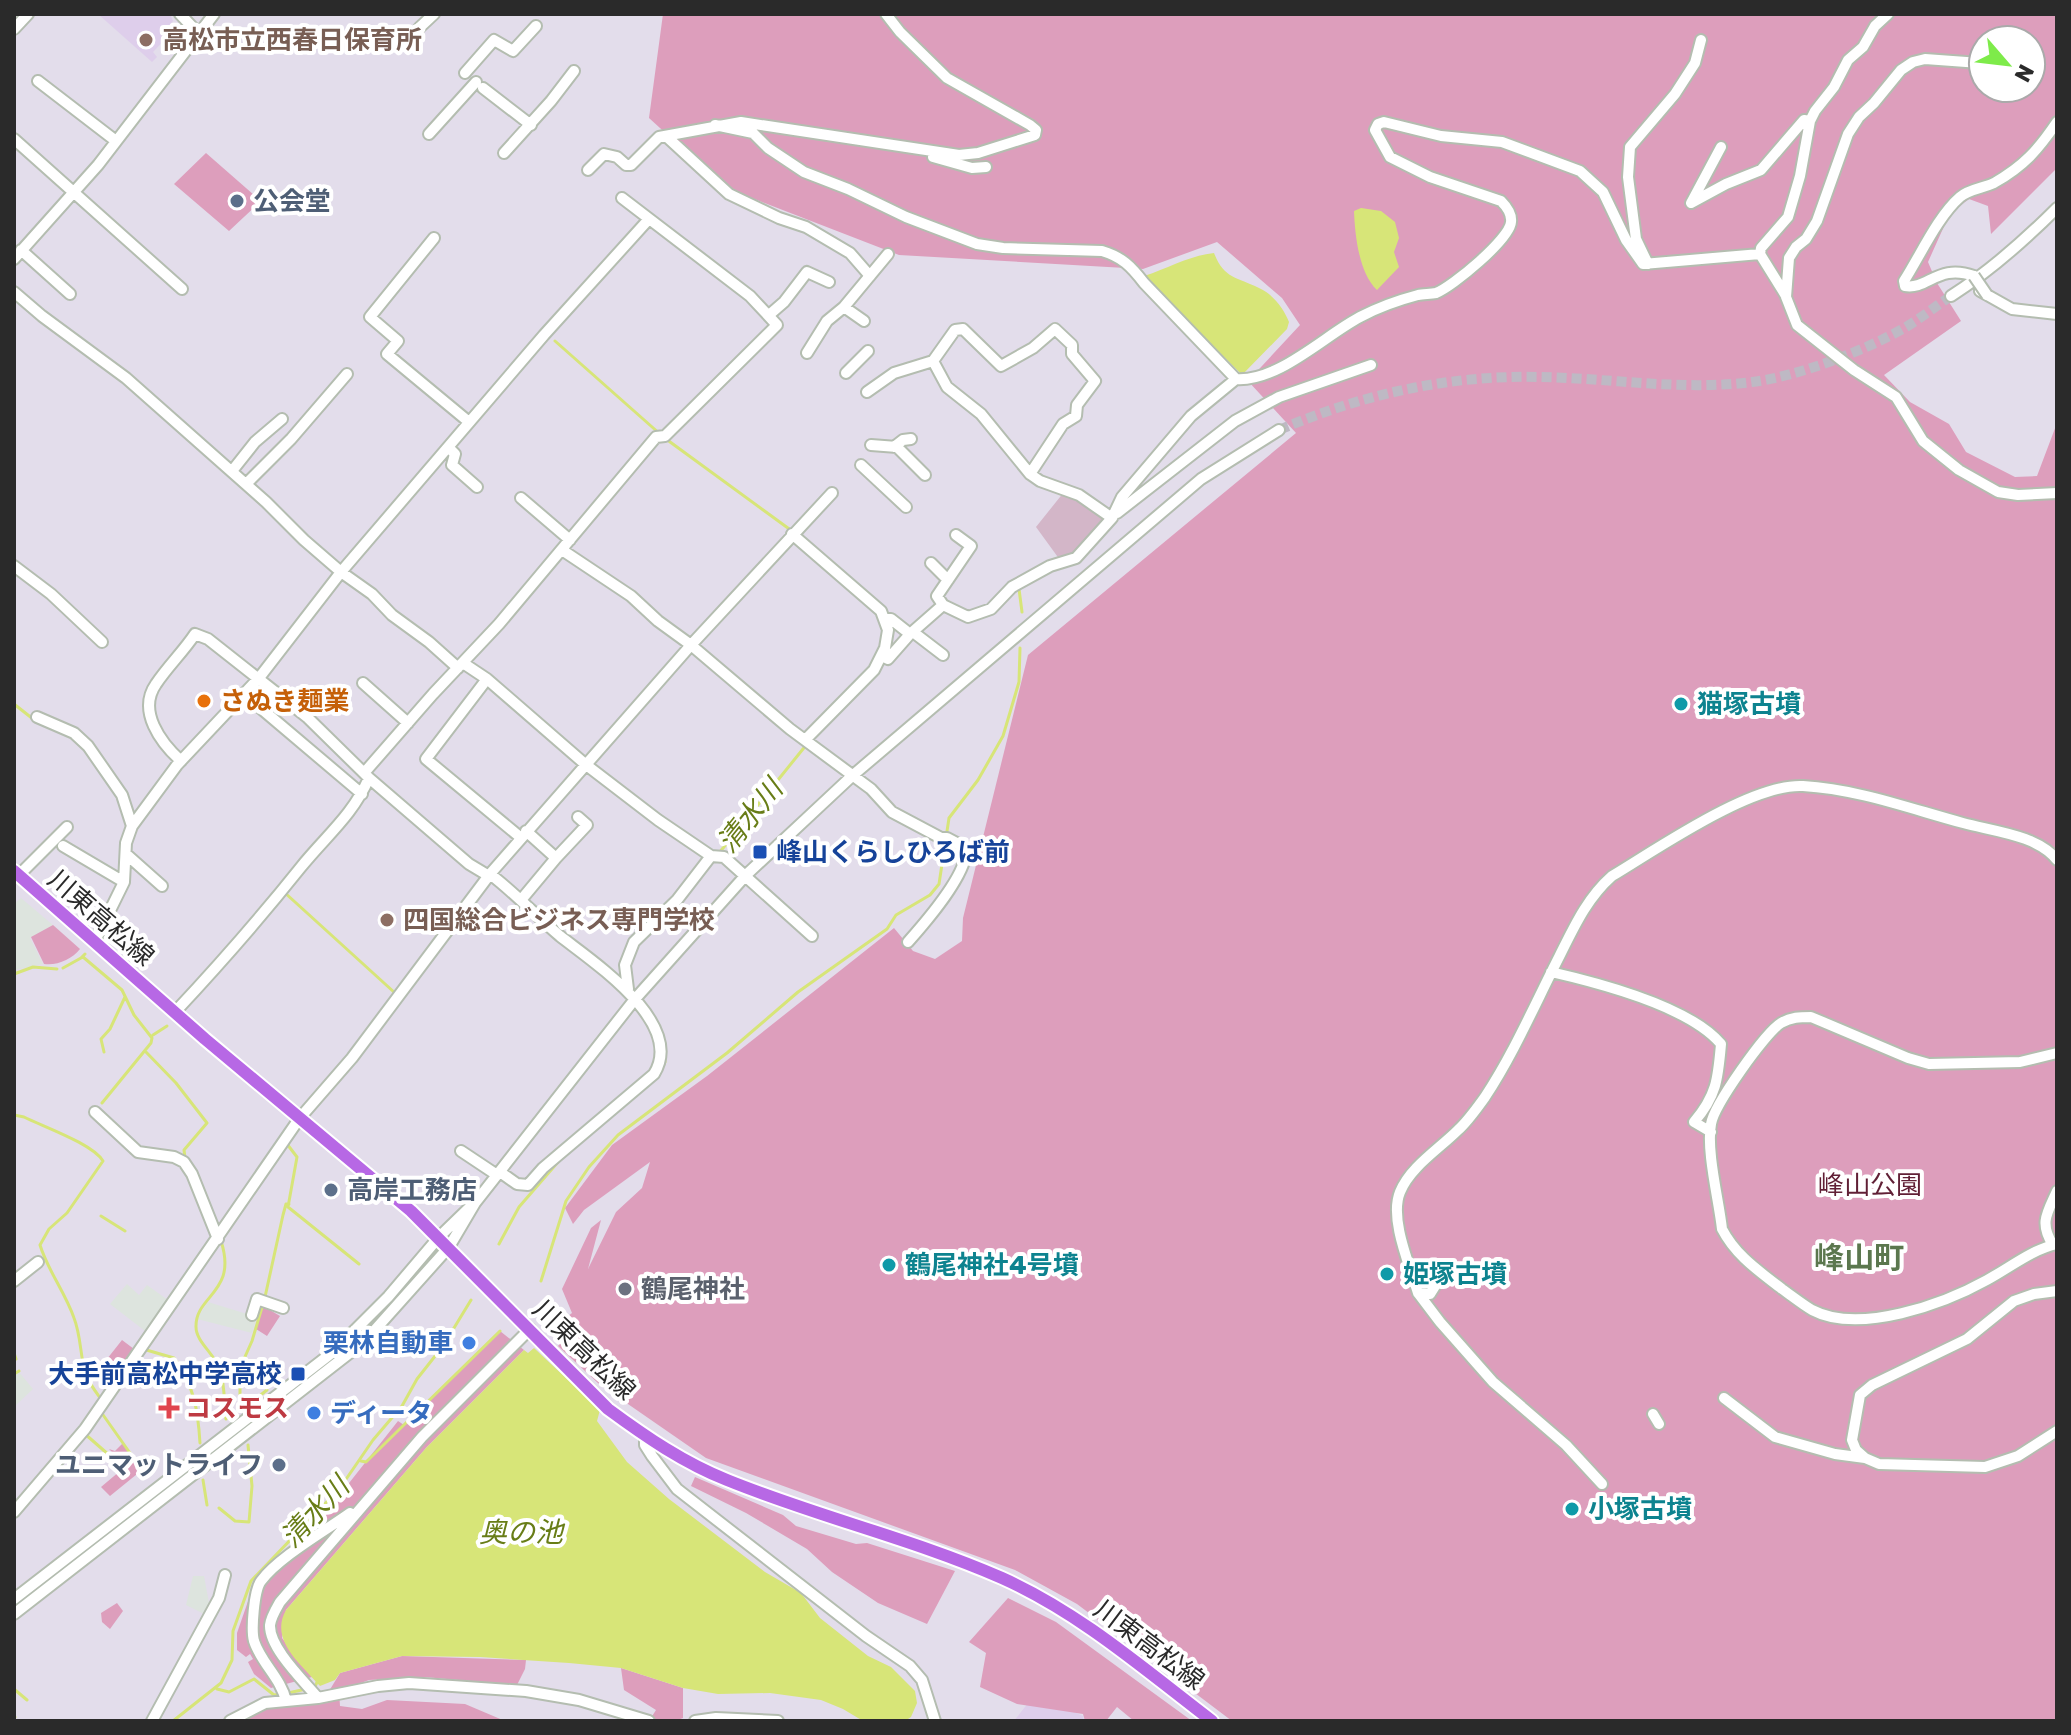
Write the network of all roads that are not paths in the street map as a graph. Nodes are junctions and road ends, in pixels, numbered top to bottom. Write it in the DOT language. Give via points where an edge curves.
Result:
graph roads {
  1 [pos="28,14"];
  2 [pos="180,14"];
  3 [pos="214,14"];
  4 [pos="434,14"];
  5 [pos="886,14"];
  6 [pos="1888,14"];
  7 [pos="536,26"];
  8 [pos="419,28"];
  9 [pos="14,29"];
  10 [pos="198,33"];
  11 [pos="1701,40"];
  12 [pos="1967,62"];
  13 [pos="574,71"];
  14 [pos="465,73"];
  15 [pos="38,81"];
  16 [pos="1810,121"];
  17 [pos="2057,122"];
  18 [pos="531,125"];
  19 [pos="715,125"];
  20 [pos="429,134"];
  21 [pos="666,136"];
  22 [pos="14,139"];
  23 [pos="116,141"];
  24 [pos="1721,147"];
  25 [pos="909,149"];
  26 [pos="504,153"];
  27 [pos="986,167"];
  28 [pos="588,170"];
  29 [pos="74,193"];
  30 [pos="622,198"];
  31 [pos="2057,208"];
  32 [pos="649,219"];
  33 [pos="434,238"];
  34 [pos="18,254"];
  35 [pos="888,254"];
  36 [pos="1760,254"];
  37 [pos="1648,264"];
  38 [pos="870,276"];
  39 [pos="829,282"];
  40 [pos="1966,286"];
  41 [pos="182,289"];
  42 [pos="14,292"];
  43 [pos="70,294"];
  44 [pos="1987,295"];
  45 [pos="1951,296"];
  46 [pos="1786,297"];
  47 [pos="844,307"];
  48 [pos="2057,314"];
  49 [pos="769,315"];
  50 [pos="864,321"];
  51 [pos="868,351"];
  52 [pos="807,353"];
  53 [pos="933,361"];
  54 [pos="1371,365"];
  55 [pos="846,373"];
  56 [pos="347,374"];
  57 [pos="1236,379"];
  58 [pos="867,392"];
  59 [pos="282,419"];
  60 [pos="469,422"];
  61 [pos="1279,430"];
  62 [pos="911,439"];
  63 [pos="871,445"];
  64 [pos="448,447"];
  65 [pos="894,447"];
  66 [pos="861,465"];
  67 [pos="232,471"];
  68 [pos="1030,474"];
  69 [pos="925,475"];
  70 [pos="246,484"];
  71 [pos="477,487"];
  72 [pos="832,493"];
  73 [pos="2057,493"];
  74 [pos="521,498"];
  75 [pos="906,507"];
  76 [pos="1114,516"];
  77 [pos="792,534"];
  78 [pos="956,535"];
  79 [pos="570,540"];
  80 [pos="562,550"];
  81 [pos="931,563"];
  82 [pos="14,566"];
  83 [pos="341,572"];
  84 [pos="948,580"];
  85 [pos="943,605"];
  86 [pos="888,619"];
  87 [pos="912,633"];
  88 [pos="102,642"];
  89 [pos="691,645"];
  90 [pos="943,655"];
  91 [pos="885,657"];
  92 [pos="460,666"];
  93 [pos="259,678"];
  94 [pos="487,679"];
  95 [pos="363,683"];
  96 [pos="244,694"];
  97 [pos="37,717"];
  98 [pos="408,723"];
  99 [pos="809,743"];
  100 [pos="181,761"];
  101 [pos="585,764"];
  102 [pos="366,776"];
  103 [pos="852,776"];
  104 [pos="362,794"];
  105 [pos="578,817"];
  106 [pos="132,826"];
  107 [pos="67,827"];
  108 [pos="523,834"];
  109 [pos="63,846"];
  110 [pos="126,854"];
  111 [pos="716,857"];
  112 [pos="556,858"];
  113 [pos="2057,860"];
  114 [pos="16,873"];
  115 [pos="489,875"];
  116 [pos="746,875"];
  117 [pos="124,882"];
  118 [pos="162,886"];
  119 [pos="521,900"];
  120 [pos="812,936"];
  121 [pos="95,941"];
  122 [pos="908,942"];
  123 [pos="1551,972"];
  124 [pos="628,989"];
  125 [pos="635,999"];
  126 [pos="175,1012"];
  127 [pos="2057,1053"];
  128 [pos="95,1112"];
  129 [pos="299,1119"];
  130 [pos="1711,1132"];
  131 [pos="461,1151"];
  132 [pos="498,1174"];
  133 [pos="2057,1191"];
  134 [pos="475,1203"];
  135 [pos="439,1237"];
  136 [pos="218,1239"];
  137 [pos="2055,1244"];
  138 [pos="449,1247"];
  139 [pos="38,1262"];
  140 [pos="1411,1270"];
  141 [pos="14,1281"];
  142 [pos="2057,1291"];
  143 [pos="1418,1293"];
  144 [pos="283,1308"];
  145 [pos="252,1315"];
  146 [pos="530,1329"];
  147 [pos="1724,1398"];
  148 [pos="2057,1431"];
  149 [pos="645,1436"];
  150 [pos="1865,1458"];
  151 [pos="1602,1484"];
  152 [pos="364,1503"];
  153 [pos="14,1512"];
  154 [pos="225,1575"];
  155 [pos="14,1599"];
  156 [pos="14,1614"];
  157 [pos="285,1697"];
  158 [pos="318,1698"];
  159 [pos="152,1721"];
  160 [pos="230,1721"];
  161 [pos="649,1721"];
  162 [pos="695,1721"];
  163 [pos="778,1721"];
  164 [pos="935,1721"];
  165 [pos="1212,1721"];
  1 -- 9 [label="street"];
  2 -- 10 [label="street"];
  3 -- 10 [label="street"];
  4 -- 8 [label="street"];
  5 -- 25 [label="street" via="947,78 1036,130 1035,135 978,153"];
  6 -- 16 [label="street" via="1848,60"];
  7 -- 14 [label="street" via="513,51 494,40"];
  10 -- 23 [label="street"];
  11 -- 37 [label="street" via="1695,63 1675,94 1630,147 1636,239"];
  12 -- 46 [label="street" via="1913,62 1859,117 1817,221 1789,258"];
  13 -- 18 [label="street"];
  15 -- 23 [label="street"];
  16 -- 24 [label="street" via="1795,128 1761,170 1691,203"];
  16 -- 36 [label="street" via="1788,217"];
  17 -- 44 [label="street, bridge" via="2016,170 1963,194 1951,206 1904,281 1913,287 1943,272 1974,276"];
  18 -- 20 [label="street" via="480,85 440,115"];
  18 -- 26 [label="street"];
  19 -- 21 [label="street"];
  19 -- 25 [label="street" via="753,122"];
  19 -- 57 [label="street" via="753,133 804,172 977,244 1118,255"];
  21 -- 28 [label="street" via="631,165 604,154"];
  21 -- 38 [label="street" via="729,194 806,227 850,253"];
  22 -- 29 [label="street"];
  23 -- 29 [label="street"];
  25 -- 27 [label="street" via="972,168"];
  29 -- 34 [label="street"];
  29 -- 41 [label="street"];
  30 -- 32 [label="street"];
  31 -- 40 [label="street"];
  32 -- 49 [label="street"];
  32 -- 60 [label="street"];
  33 -- 60 [label="street" via="370,317 398,341 387,354"];
  34 -- 43 [label="street"];
  35 -- 38 [label="street"];
  36 -- 37 [label="street"];
  36 -- 46 [label="street"];
  37 -- 57 [label="street" via="1634,255 1603,192 1580,171 1502,142 1441,136 1384,122 1375,130 1390,157 1501,201 1510,215 1509,229 1487,254 1436,293 1359,318 1266,373"];
  38 -- 47 [label="street"];
  39 -- 49 [label="street" via="807,272"];
  40 -- 44 [label="street"];
  40 -- 45 [label="street"];
  42 -- 67 [label="street" via="126,378"];
  44 -- 48 [label="street" via="2012,309"];
  46 -- 73 [label="street" via="1797,325 1896,397 1923,441 1959,470 1998,492"];
  47 -- 50 [label="street"];
  47 -- 52 [label="street" via="827,321"];
  49 -- 79 [label="street" via="777,325 665,436 656,437"];
  51 -- 55 [label="street"];
  53 -- 58 [label="street" via="894,373"];
  53 -- 68 [label="street" via="947,387 981,414"];
  53 -- 68 [label="street" via="955,330 963,329 1001,366 1055,329 1072,345 1072,354 1095,381 1077,405 1076,416 1063,424"];
  54 -- 76 [label="street" via="1279,397 1235,421"];
  56 -- 70 [label="street"];
  57 -- 76 [label="street" via="1191,416 1122,497"];
  59 -- 67 [label="street"];
  60 -- 64 [label="street"];
  61 -- 103 [label="street" via="1201,479"];
  62 -- 65 [label="street"];
  63 -- 65 [label="street"];
  64 -- 71 [label="street" via="455,454 452,465"];
  64 -- 83 [label="street"];
  65 -- 69 [label="street"];
  66 -- 75 [label="street"];
  67 -- 70 [label="street"];
  68 -- 76 [label="street"];
  70 -- 83 [label="street"];
  72 -- 77 [label="street"];
  74 -- 79 [label="street"];
  76 -- 85 [label="street" via="1081,554 1012,587 983,614 962,616"];
  77 -- 86 [label="street"];
  77 -- 89 [label="street"];
  78 -- 84 [label="street" via="971,546"];
  79 -- 80 [label="street"];
  80 -- 89 [label="street"];
  80 -- 92 [label="street"];
  81 -- 84 [label="street"];
  82 -- 88 [label="street"];
  83 -- 92 [label="street"];
  83 -- 93 [label="street"];
  84 -- 85 [label="street" via="937,596"];
  85 -- 87 [label="street"];
  86 -- 87 [label="street"];
  86 -- 91 [label="street"];
  87 -- 90 [label="street"];
  87 -- 91 [label="street"];
  89 -- 99 [label="street"];
  89 -- 101 [label="street"];
  91 -- 99 [label="street"];
  92 -- 94 [label="street"];
  92 -- 98 [label="street"];
  93 -- 96 [label="street"];
  93 -- 100 [label="street" via="195,634 153,687 150,710 154,730"];
  93 -- 102 [label="street"];
  94 -- 101 [label="street"];
  94 -- 108 [label="street" via="426,759"];
  95 -- 98 [label="street"];
  96 -- 100 [label="street"];
  96 -- 104 [label="street"];
  97 -- 106 [label="street" via="74,733 88,746 122,795"];
  98 -- 102 [label="street"];
  99 -- 103 [label="street"];
  100 -- 106 [label="street"];
  101 -- 108 [label="street"];
  101 -- 111 [label="street"];
  102 -- 104 [label="street"];
  102 -- 115 [label="street"];
  103 -- 116 [label="street"];
  103 -- 122 [label="street" via="892,812 966,848 966,858 937,909"];
  104 -- 126 [label="street" via="263,916"];
  105 -- 112 [label="street" via="587,825"];
  106 -- 110 [label="street"];
  107 -- 114 [label="street"];
  108 -- 112 [label="street"];
  108 -- 115 [label="street"];
  109 -- 117 [label="street"];
  110 -- 117 [label="street"];
  110 -- 118 [label="street"];
  111 -- 116 [label="street"];
  111 -- 124 [label="street" via="634,942 625,965"];
  112 -- 119 [label="street"];
  113 -- 123 [label="street" via="2049,850 2020,839 1849,793 1801,786 1770,790 1612,876 1584,909"];
  114 -- 121 [label="main road, 川東高松線"];
  115 -- 119 [label="street"];
  115 -- 129 [label="street" via="352,1058"];
  116 -- 120 [label="street"];
  116 -- 125 [label="street"];
  117 -- 121 [label="street"];
  119 -- 124 [label="street"];
  121 -- 126 [label="main road, 川東高松線"];
  123 -- 130 [label="street" via="1595,982 1680,1014 1711,1032 1721,1044 1717,1084 1694,1122"];
  123 -- 140 [label="street" via="1484,1098 1461,1128 1407,1178 1398,1195 1397,1213"];
  124 -- 125 [label="street"];
  125 -- 132 [label="street"];
  125 -- 132 [label="street" via="658,1038 661,1053 654,1074 528,1185"];
  126 -- 129 [label="main road, 川東高松線"];
  127 -- 130 [label="street" via="2020,1062 1929,1064 1811,1017 1794,1018 1766,1036 1719,1104"];
  128 -- 136 [label="street" via="138,1152 184,1162"];
  129 -- 135 [label="main road, 川東高松線"];
  129 -- 136 [label="street"];
  130 -- 137 [label="street" via="1722,1229 1728,1240 1751,1265 1813,1311 1851,1319 1908,1312 1984,1282"];
  131 -- 132 [label="street"];
  132 -- 134 [label="street"];
  133 -- 137 [label="street" via="2044,1224"];
  134 -- 135 [label="street"];
  134 -- 138 [label="street"];
  135 -- 138 [label="main road, 川東高松線"];
  135 -- 155 [label="street" via="333,1352"];
  136 -- 153 [label="street" via="85,1429"];
  138 -- 146 [label="main road, 川東高松線"];
  138 -- 156 [label="street" via="365,1341"];
  139 -- 141 [label="street" via="22,1269"];
  140 -- 143 [label="street"];
  140 -- 143 [label="street" via="1434,1280 1430,1294"];
  142 -- 150 [label="street" via="2014,1301 1967,1339 1860,1395 1852,1440"];
  143 -- 151 [label="street" via="1493,1382"];
  144 -- 145 [label="street" via="257,1299"];
  146 -- 149 [label="main road, 川東高松線" via="608,1409"];
  146 -- 152 [label="street"];
  147 -- 150 [label="street" via="1775,1437"];
  148 -- 150 [label="street" via="2018,1456 1985,1467 1879,1464"];
  149 -- 164 [label="street" via="645,1445 677,1489 910,1666 922,1680"];
  149 -- 165 [label="main road, 川東高松線" via="727,1480 944,1554 1032,1593 1074,1616"];
  152 -- 157 [label="street" via="272,1570 256,1588 255,1645"];
  152 -- 158 [label="street" via="280,1602 270,1623 275,1644"];
  154 -- 159 [label="street" via="219,1598"];
  157 -- 158 [label="street"];
  157 -- 160 [label="street"];
  158 -- 161 [label="street" via="409,1683 526,1691"];
  162 -- 163 [label="street"];
}
